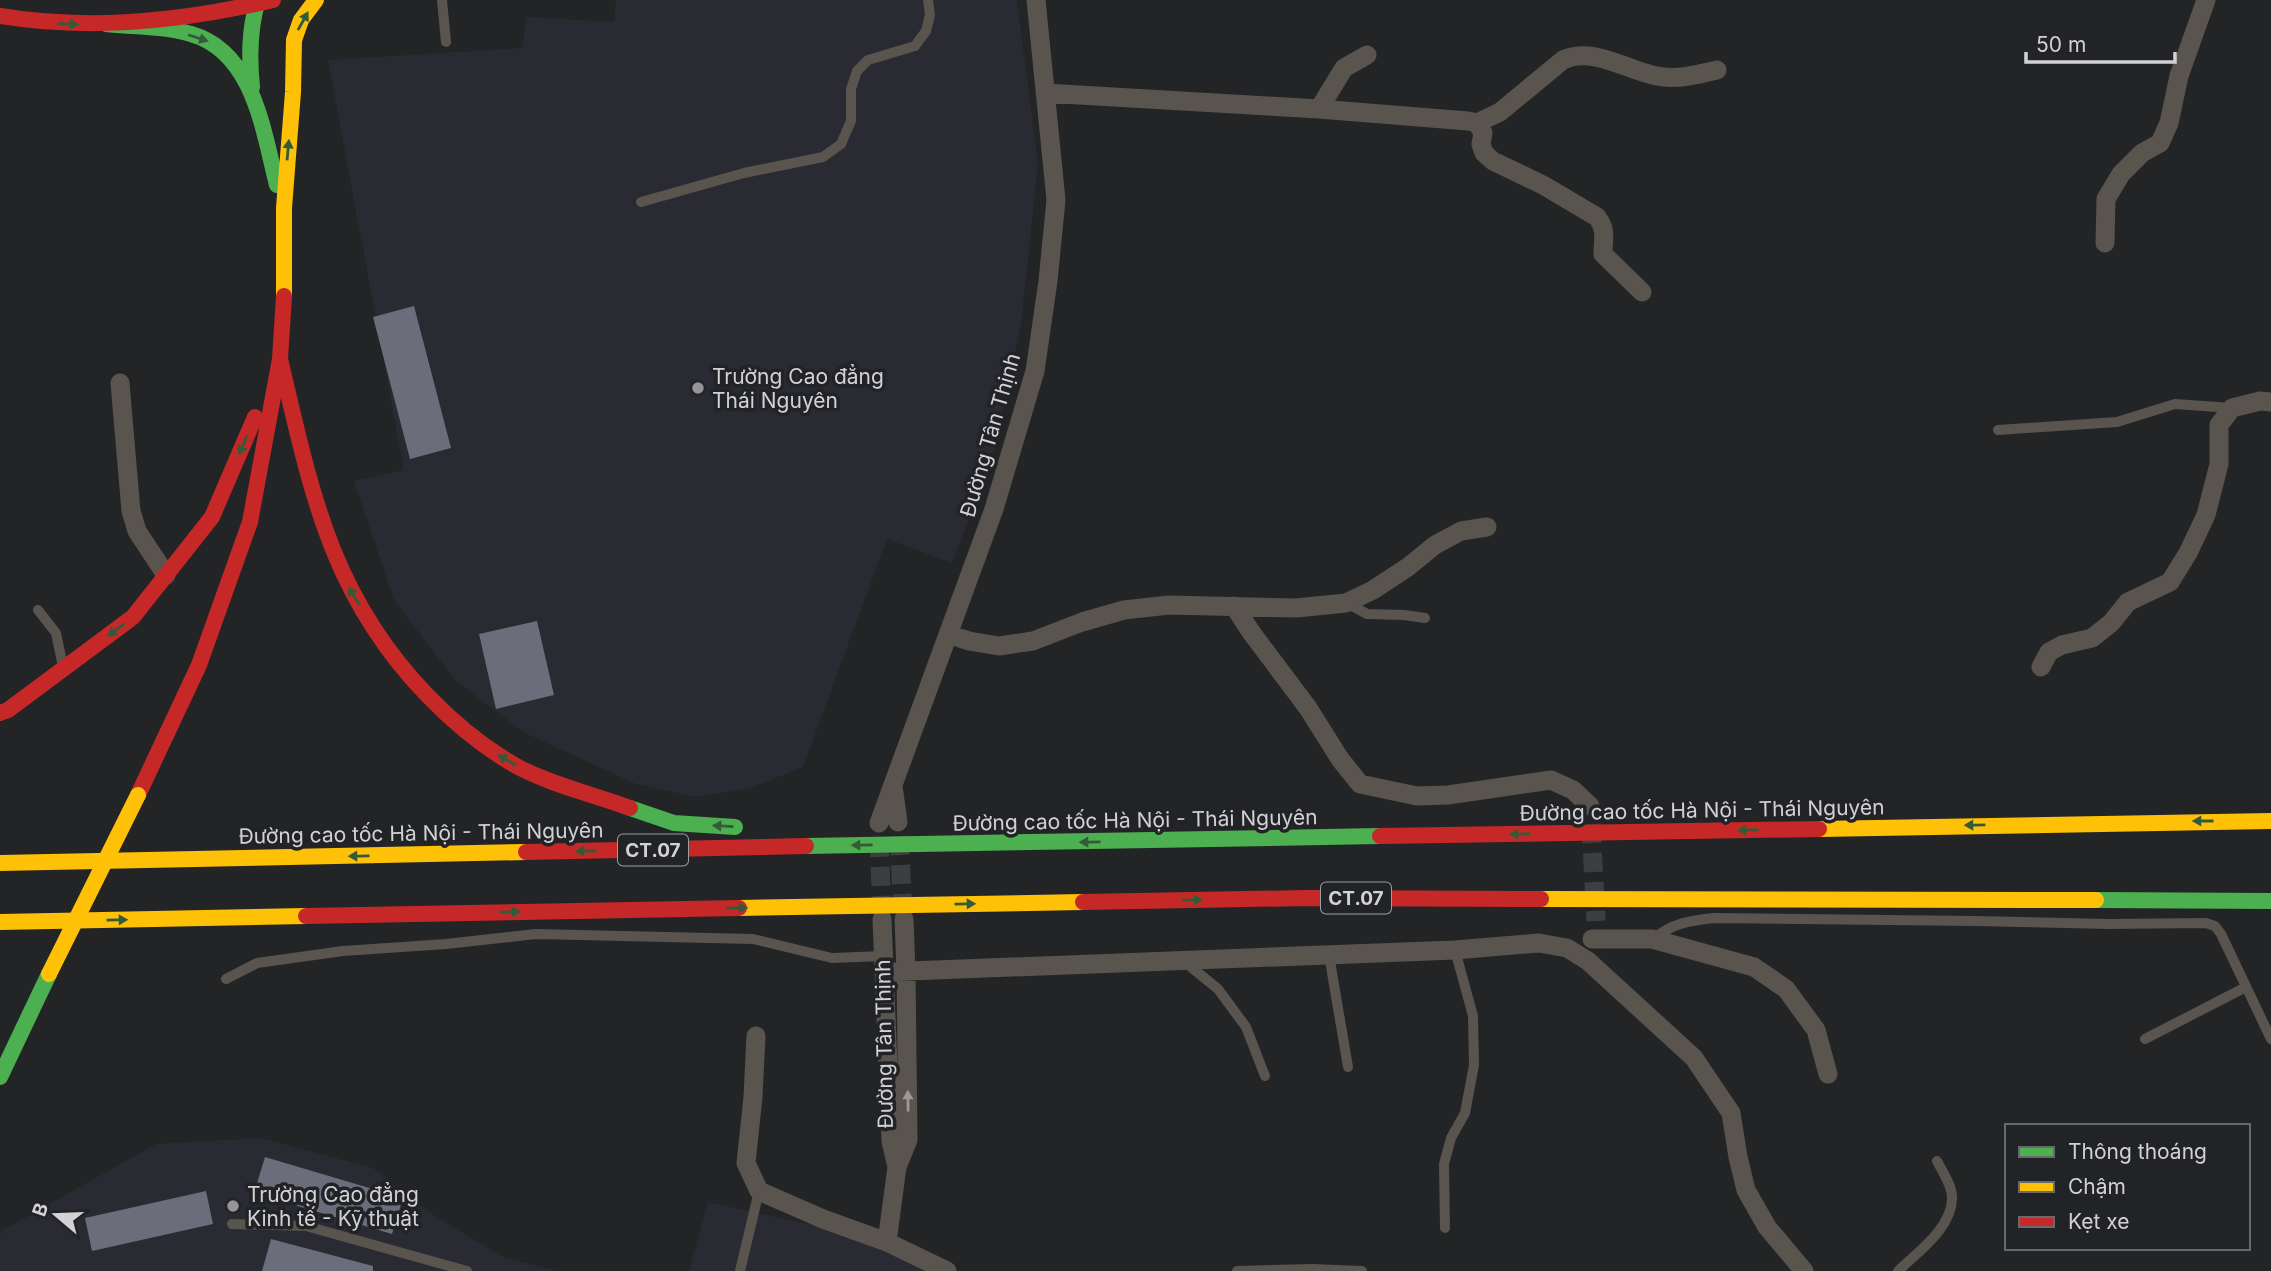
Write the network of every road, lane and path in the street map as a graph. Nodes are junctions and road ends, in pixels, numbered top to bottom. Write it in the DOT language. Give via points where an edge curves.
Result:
graph roads {
  1 [pos="273,0"];
  2 [pos="316,0"];
  3 [pos="442,0"];
  4 [pos="928,0"];
  5 [pos="1036,0"];
  6 [pos="2206,0"];
  7 [pos="254,1"];
  8 [pos="0,16"];
  9 [pos="106,24"];
  10 [pos="446,41"];
  11 [pos="1367,55"];
  12 [pos="1717,70"];
  13 [pos="293,92"];
  14 [pos="1045,93"];
  15 [pos="253,101"];
  16 [pos="1319,109"];
  17 [pos="1477,123"];
  18 [pos="641,202"];
  19 [pos="284,208"];
  20 [pos="2105,243"];
  21 [pos="1642,292"];
  22 [pos="280,359"];
  23 [pos="120,383"];
  24 [pos="2271,402"];
  25 [pos="2232,408"];
  26 [pos="1998,430"];
  27 [pos="1487,527"];
  28 [pos="166,575"];
  29 [pos="1346,603"];
  30 [pos="1234,606"];
  31 [pos="38,610"];
  32 [pos="1425,618"];
  33 [pos="948,635"];
  34 [pos="2040,667"];
  35 [pos="62,670"];
  36 [pos="0,713"];
  37 [pos="1590,806"];
  38 [pos="2271,821"];
  39 [pos="888,825"];
  40 [pos="1052,826"];
  41 [pos="749,828"];
  42 [pos="1305,839"];
  43 [pos="0,863"];
  44 [pos="2271,901"];
  45 [pos="442,913"];
  46 [pos="882,919"];
  47 [pos="904,919"];
  48 [pos="0,922"];
  49 [pos="194,934"];
  50 [pos="83,937"];
  51 [pos="55,938"];
  52 [pos="1652,939"];
  53 [pos="1455,950"];
  54 [pos="1329,955"];
  55 [pos="1183,961"];
  56 [pos="1588,961"];
  57 [pos="884,964"];
  58 [pos="906,972"];
  59 [pos="226,979"];
  60 [pos="2246,987"];
  61 [pos="756,1036"];
  62 [pos="2271,1039"];
  63 [pos="2145,1040"];
  64 [pos="1348,1067"];
  65 [pos="1828,1074"];
  66 [pos="1265,1076"];
  67 [pos="0,1077"];
  68 [pos="1937,1161"];
  69 [pos="897,1167"];
  70 [pos="759,1191"];
  71 [pos="232,1224"];
  72 [pos="1445,1228"];
  73 [pos="887,1242"];
  74 [pos="467,1271"];
  75 [pos="740,1271"];
  76 [pos="947,1271"];
  77 [pos="1237,1271"];
  78 [pos="1362,1271"];
  79 [pos="1804,1271"];
  80 [pos="1898,1271"];
  1 -- 7 [label="highway"];
  13 -- 2 [label="highway, one-way" via="294,40 301,20"];
  3 -- 10 [label="lane"];
  4 -- 18 [label="lane" via="926,31 915,46 868,60 856,71 850,121 841,144 823,157"];
  5 -- 14 [label="street, Đường Tân Thịnh"];
  6 -- 20 [label="street" via="2160,143 2121,174 2106,199"];
  7 -- 9 [label="highway" via="203,15"];
  7 -- 13 [label="highway" via="275,26 285,48"];
  7 -- 15 [label="highway" via="249,61"];
  8 -- 9 [label="highway, one-way"];
  9 -- 15 [label="highway, one-way" via="167,30 217,45 235,60"];
  11 -- 16 [label="street" via="1344,68"];
  12 -- 17 [label="street" via="1682,78 1660,77 1575,55 1500,112"];
  19 -- 13 [label="highway, one-way"];
  14 -- 16 [label="street"];
  14 -- 33 [label="street, Đường Tân Thịnh" via="1056,200 1035,371 994,509"];
  15 -- 19 [label="highway"];
  16 -- 17 [label="street"];
  17 -- 21 [label="street" via="1483,132 1484,153 1493,161 1597,217 1605,232 1603,254"];
  19 -- 22 [label="highway"];
  22 -- 28 [label="highway, one-way" via="212,517"];
  41 -- 22 [label="highway, one-way" via="680,824 565,787 487,748 428,697 373,628 345,581 324,532"];
  22 -- 67 [label="highway, bridge" via="250,522 199,665"];
  23 -- 28 [label="street" via="131,511 137,531"];
  24 -- 25 [label="street"];
  25 -- 26 [label="lane" via="2175,404 2116,422"];
  25 -- 34 [label="street" via="2219,425 2219,464 2206,515 2170,582 2128,602 2092,638 2049,652"];
  27 -- 29 [label="street" via="1461,531 1435,545 1373,590"];
  28 -- 35 [label="highway, one-way" via="134,617"];
  29 -- 30 [label="street" via="1296,608"];
  29 -- 32 [label="lane" via="1367,614"];
  30 -- 33 [label="street" via="1124,610 1033,641 999,646"];
  30 -- 37 [label="street" via="1360,783 1417,796 1551,780 1573,790"];
  31 -- 35 [label="lane" via="56,633"];
  33 -- 39 [label="street, Đường Tân Thịnh" via="893,785"];
  35 -- 36 [label="highway"];
  38 -- 42 [label="highway, Đường cao tốc Hà Nội - Thái Nguyên / CT.07, one-way"];
  40 -- 42 [label="highway"];
  42 -- 43 [label="highway, Đường cao tốc Hà Nội - Thái Nguyên / CT.07, one-way"];
  45 -- 44 [label="highway, CT.07, one-way" via="1306,898"];
  48 -- 45 [label="highway, CT.07, one-way"];
  45 -- 49 [label="highway"];
  46 -- 57 [label="street, Đường Tân Thịnh"];
  47 -- 58 [label="street, Đường Tân Thịnh"];
  50 -- 51 [label="highway"];
  52 -- 56 [label="street" via="1594,930"];
  52 -- 60 [label="lane" via="1686,921 1714,918 2206,923 2221,934"];
  52 -- 65 [label="street" via="1754,967 1786,989 1816,1030"];
  53 -- 54 [label="street"];
  53 -- 56 [label="street" via="1539,943 1567,948"];
  53 -- 72 [label="lane" via="1472,1016 1474,1065 1465,1113 1444,1164"];
  54 -- 55 [label="street"];
  54 -- 64 [label="lane"];
  55 -- 58 [label="street"];
  55 -- 66 [label="lane" via="1219,989 1245,1027"];
  56 -- 79 [label="street" via="1694,1058 1731,1114 1746,1190 1767,1227"];
  57 -- 58 [label="street"];
  57 -- 59 [label="lane" via="832,958 753,939 536,934 331,953 257,964"];
  57 -- 69 [label="street, Đường Tân Thịnh" via="891,1141"];
  69 -- 58 [label="street, Đường Tân Thịnh, one-way" via="908,1140"];
  60 -- 62 [label="lane"];
  60 -- 63 [label="lane"];
  61 -- 70 [label="street" via="746,1163"];
  68 -- 80 [label="lane" via="1952,1196 1948,1215"];
  69 -- 73 [label="street, Đường Tân Thịnh"];
  70 -- 73 [label="street"];
  70 -- 75 [label="lane"];
  71 -- 74 [label="lane" via="306,1226"];
  73 -- 76 [label="street"];
  77 -- 78 [label="lane"];
}
